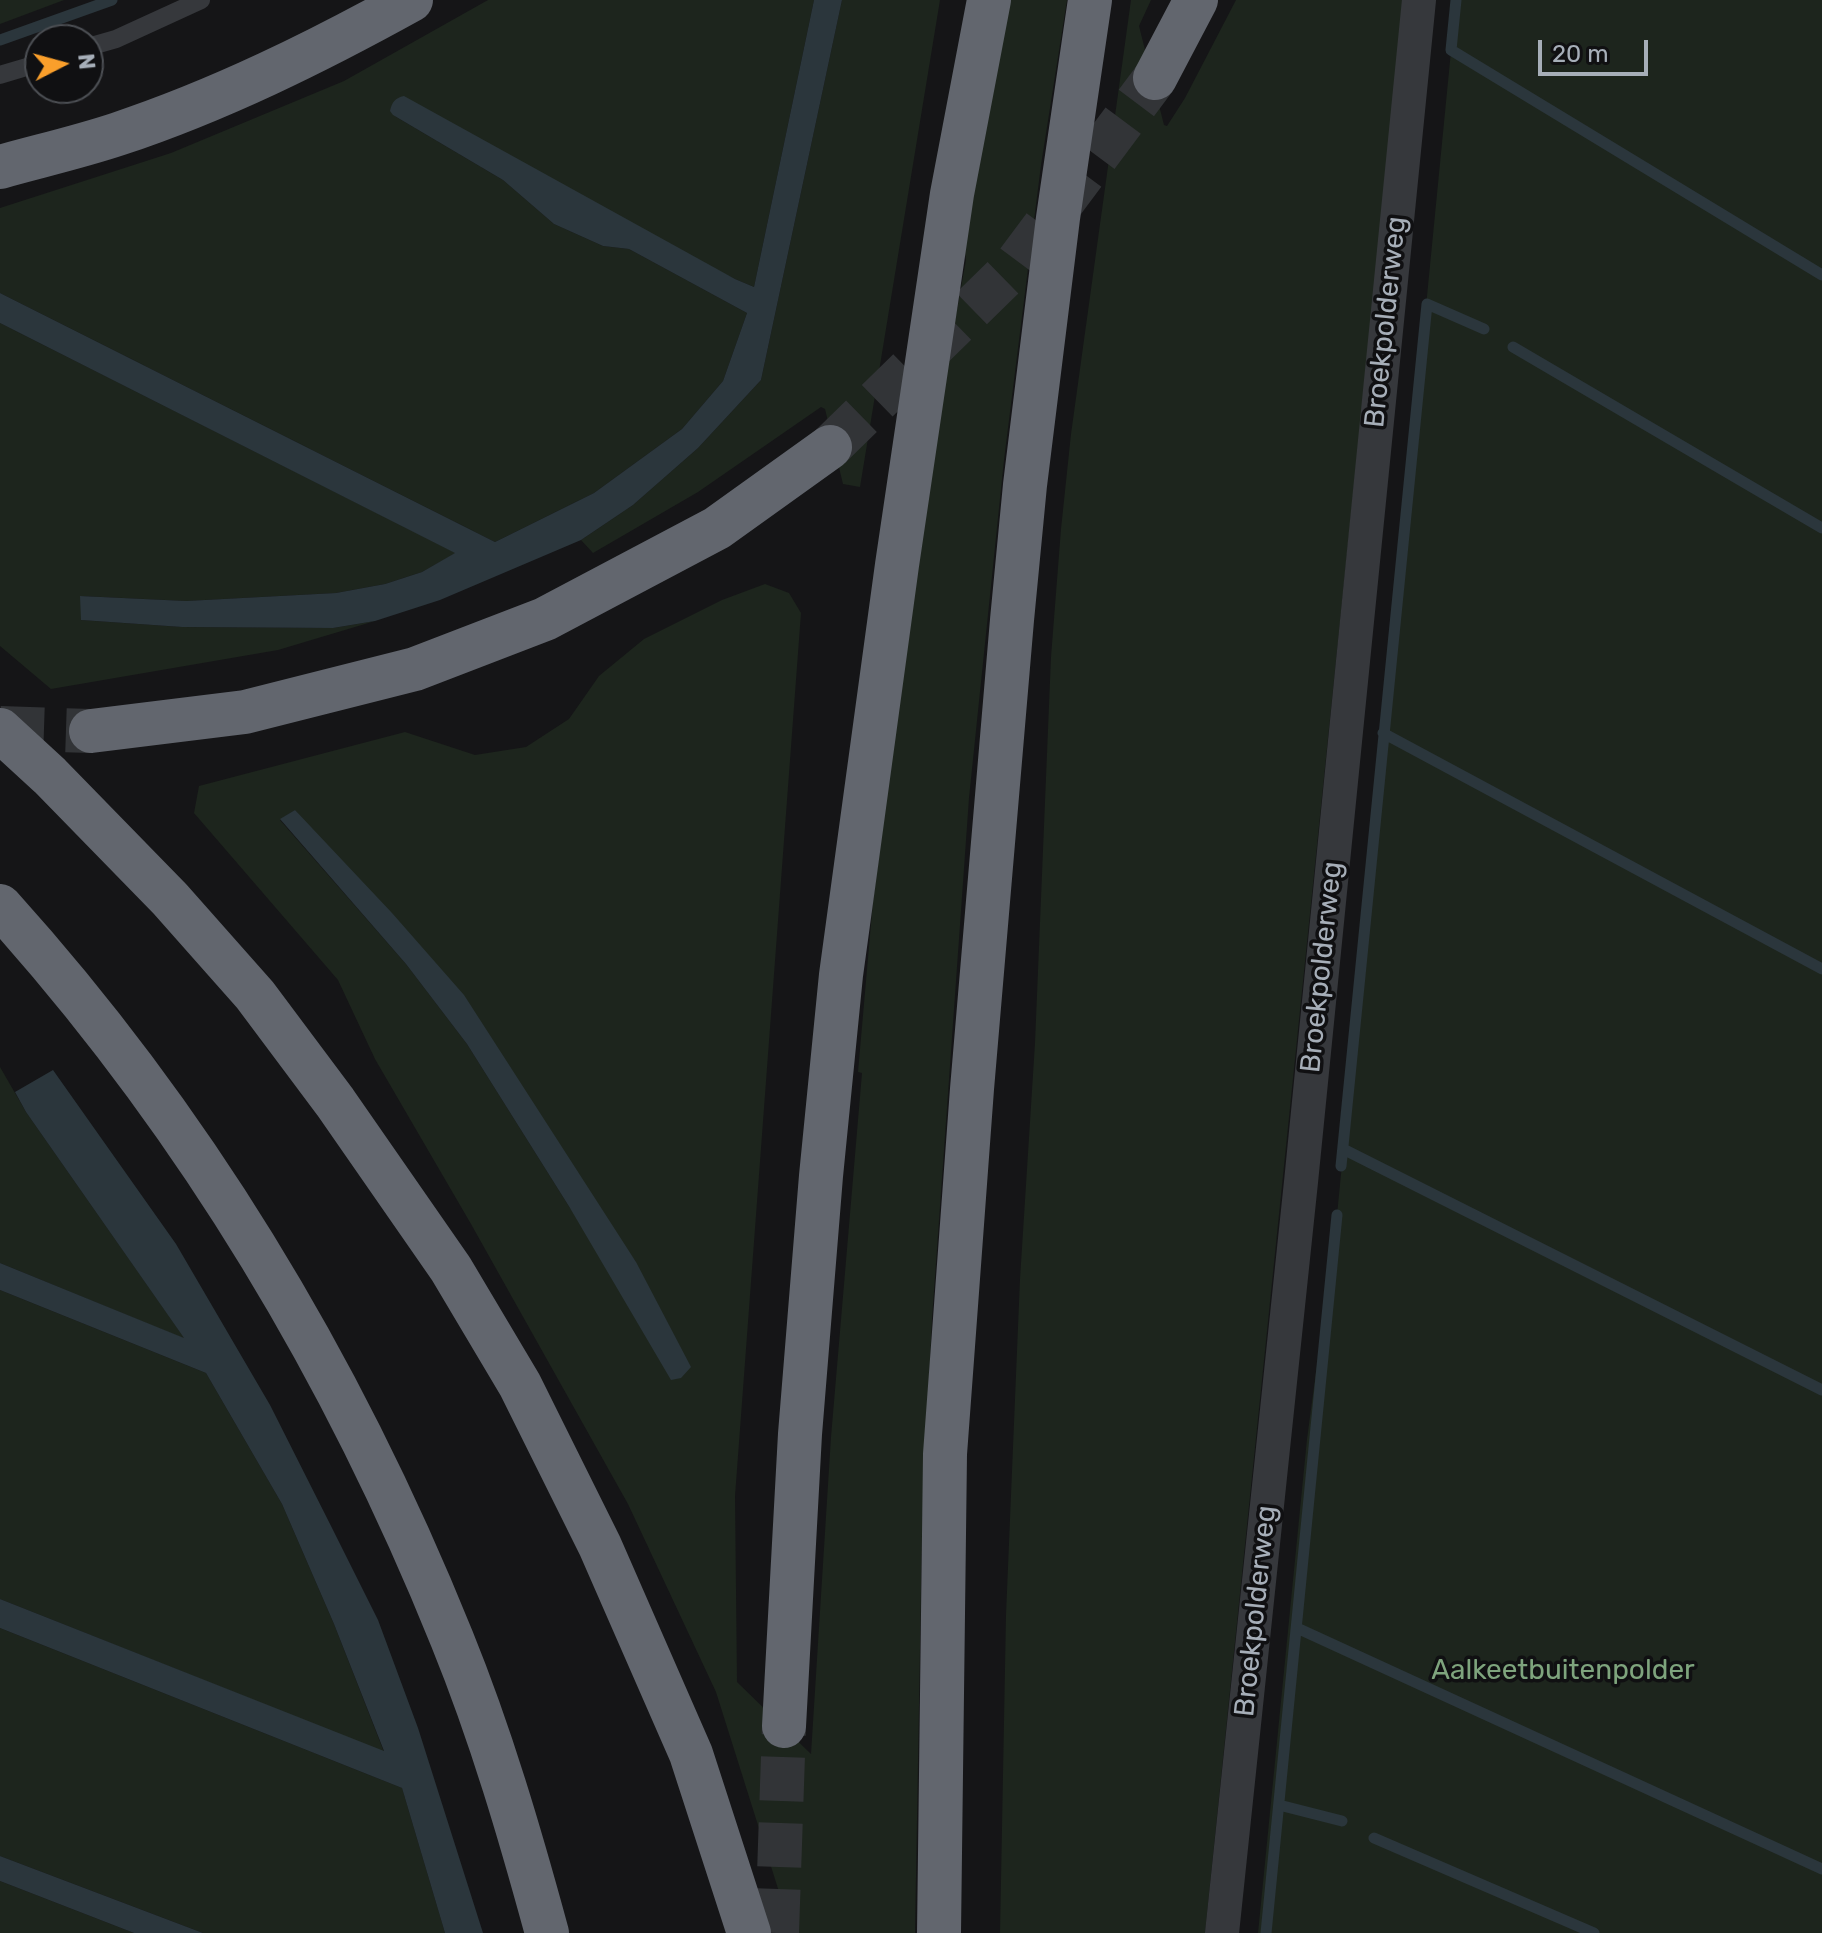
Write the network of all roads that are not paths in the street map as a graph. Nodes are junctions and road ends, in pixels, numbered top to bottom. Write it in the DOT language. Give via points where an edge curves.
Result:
graph roads {
  1 [pos="201,0"];
  2 [pos="411,0"];
  3 [pos="989,0"];
  4 [pos="1090,0"];
  5 [pos="1196,0"];
  6 [pos="1419,0"];
  7 [pos="104,42"];
  8 [pos="24,68"];
  9 [pos="0,75"];
  10 [pos="1155,78"];
  11 [pos="0,167"];
  12 [pos="830,447"];
  13 [pos="0,730"];
  14 [pos="91,731"];
  15 [pos="0,906"];
  16 [pos="784,1726"];
  17 [pos="547,1933"];
  18 [pos="749,1933"];
  19 [pos="939,1933"];
  20 [pos="1222,1933"];
  1 -- 7 [label="lane"];
  2 -- 11 [label="highway" via="237,88 117,135"];
  3 -- 16 [label="highway" via="950,210 841,975 800,1434"];
  4 -- 19 [label="highway" via="1025,485 973,1074 945,1454"];
  5 -- 10 [label="highway"];
  6 -- 20 [label="street, Broekpolderweg"];
  8 -- 9 [label="lane"];
  12 -- 14 [label="highway" via="717,528 545,619 415,669 245,712"];
  13 -- 18 [label="highway" via="170,899 255,995 451,1269 520,1385 600,1546 691,1754"];
  15 -- 17 [label="highway" via="60,974 182,1135 328,1372 453,1640 500,1773"];
}
